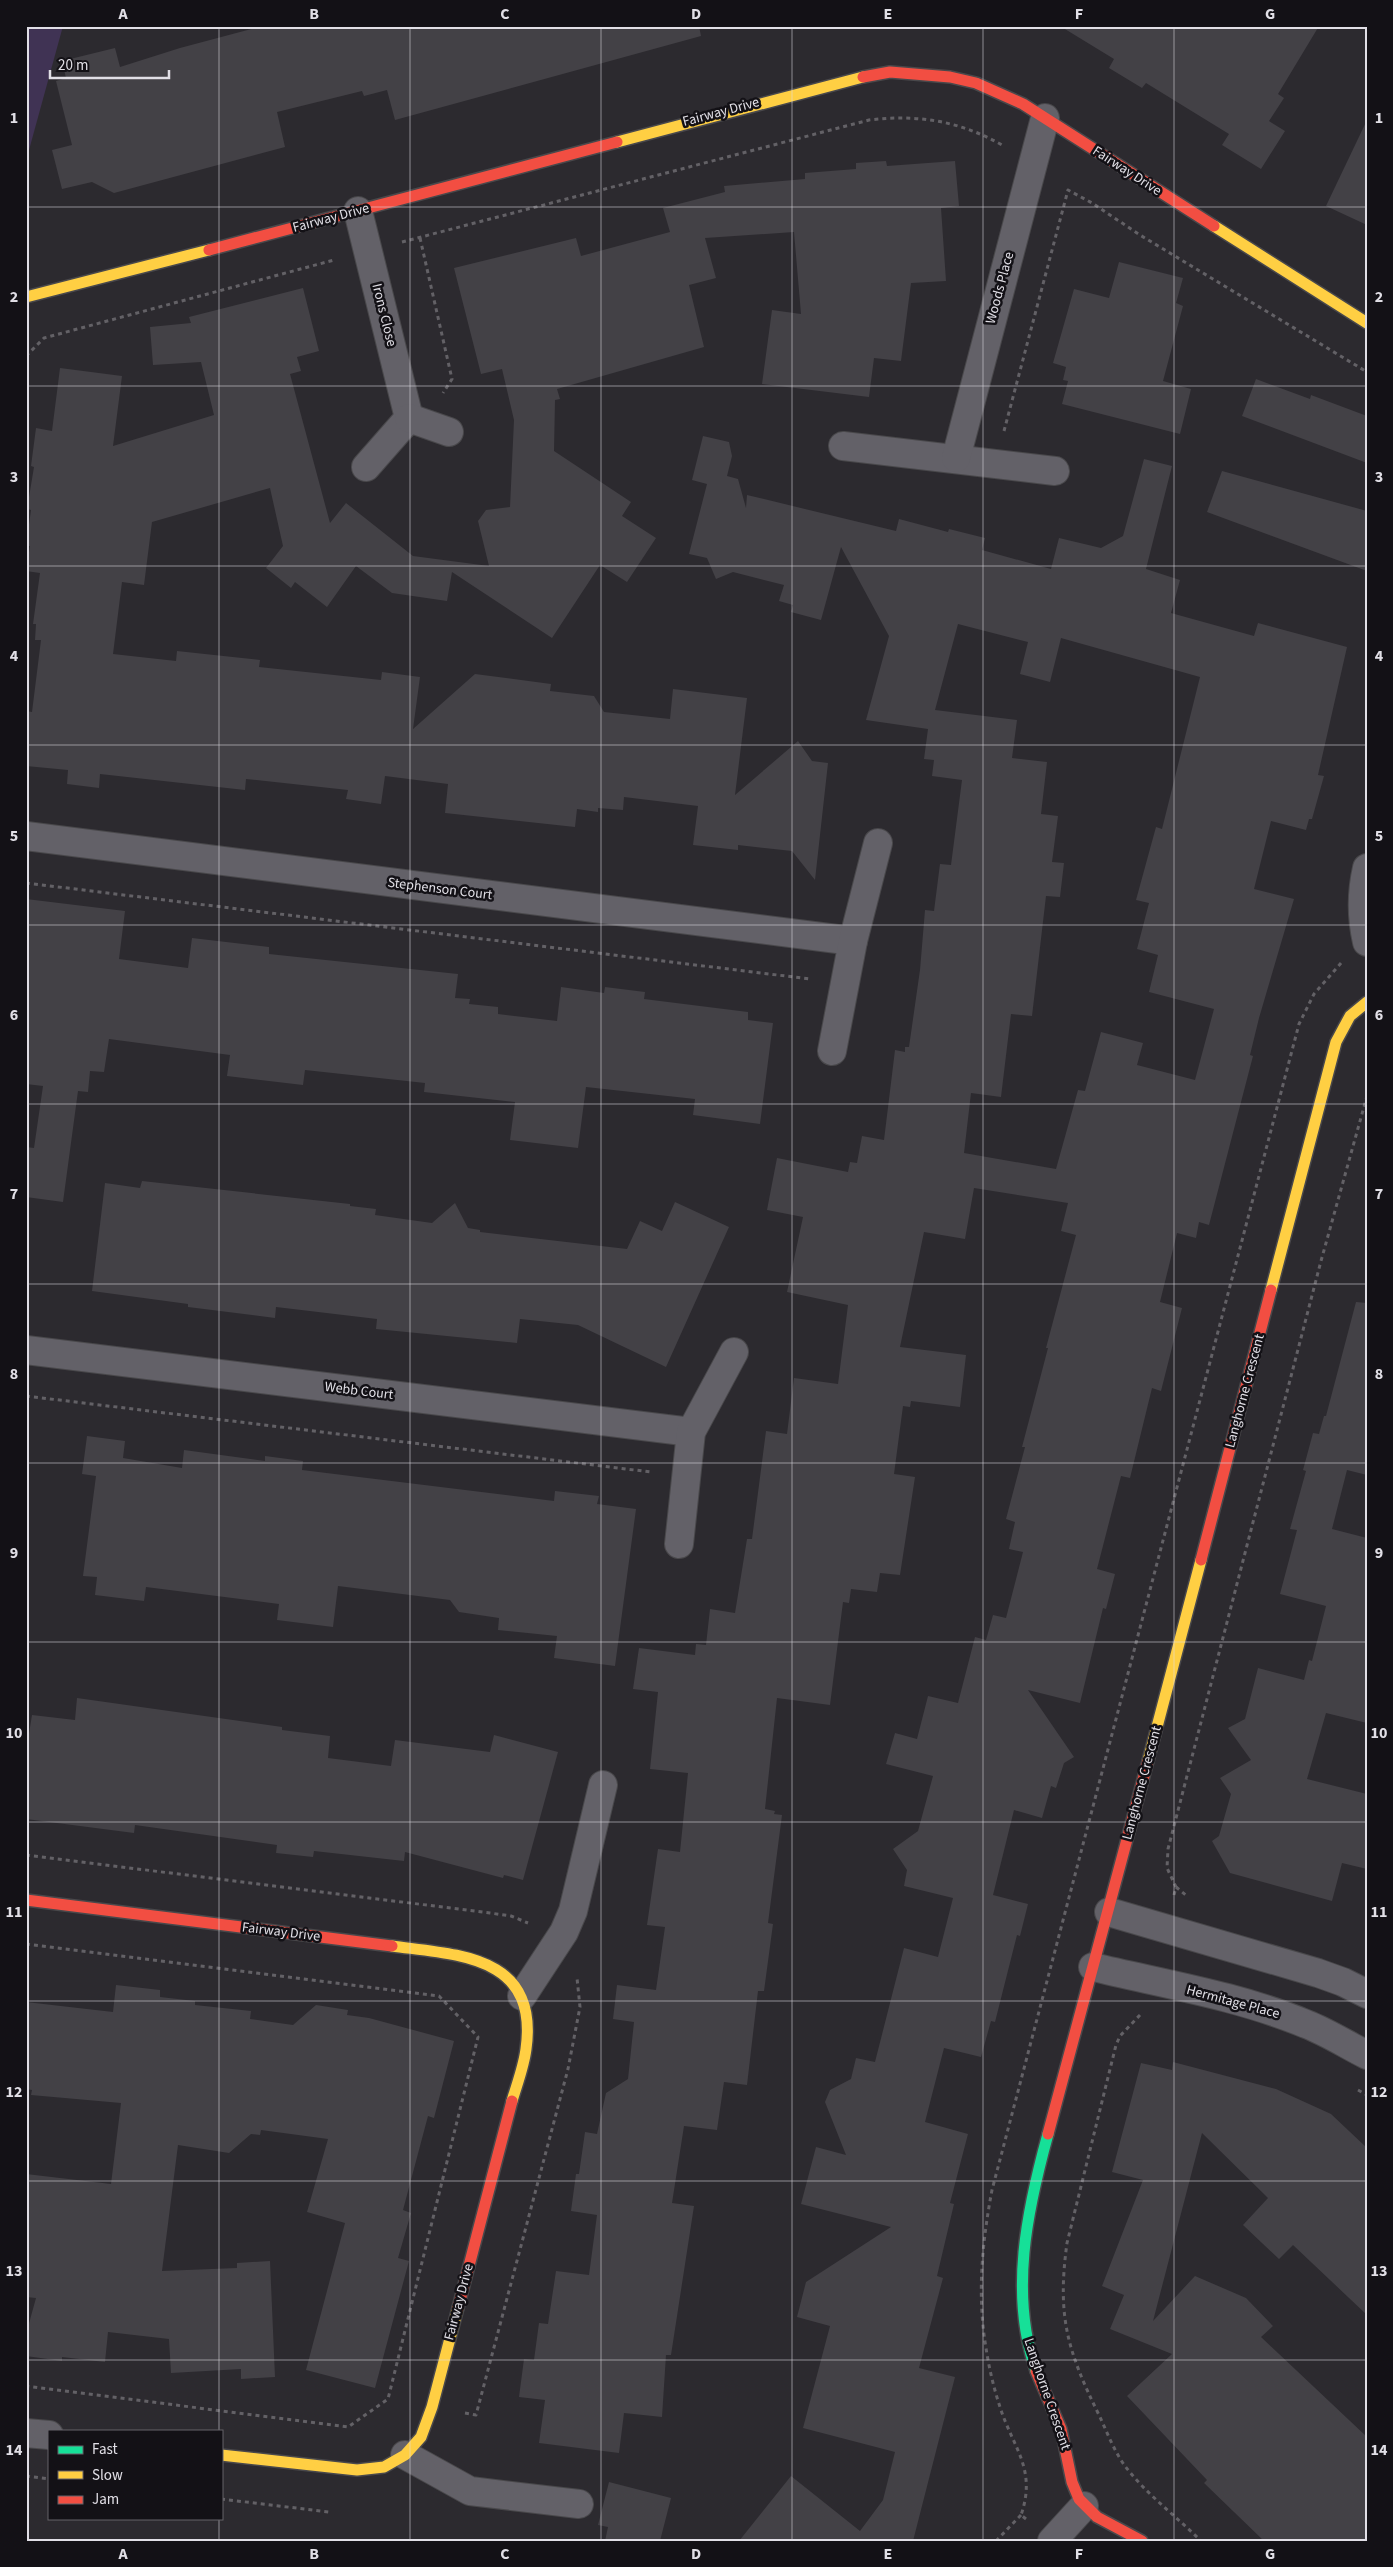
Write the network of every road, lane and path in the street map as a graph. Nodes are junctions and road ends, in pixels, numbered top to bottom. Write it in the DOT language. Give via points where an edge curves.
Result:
graph roads {
  1 [pos="1045,118"];
  2 [pos="1007,148"];
  3 [pos="358,211"];
  4 [pos="420,238"];
  5 [pos="398,243"];
  6 [pos="334,260"];
  7 [pos="26,297"];
  8 [pos="1367,323"];
  9 [pos="26,356"];
  10 [pos="1367,372"];
  11 [pos="441,396"];
  12 [pos="410,418"];
  13 [pos="449,432"];
  14 [pos="843,446"];
  15 [pos="956,458"];
  16 [pos="996,463"];
  17 [pos="366,467"];
  18 [pos="1055,471"];
  19 [pos="26,836"];
  20 [pos="878,843"];
  21 [pos="1367,868"];
  22 [pos="26,883"];
  23 [pos="853,941"];
  24 [pos="1367,942"];
  25 [pos="845,984"];
  26 [pos="1367,1002"];
  27 [pos="832,1051"];
  28 [pos="1367,1096"];
  29 [pos="26,1350"];
  30 [pos="734,1352"];
  31 [pos="26,1396"];
  32 [pos="691,1432"];
  33 [pos="686,1477"];
  34 [pos="679,1544"];
  35 [pos="603,1786"];
  36 [pos="26,1856"];
  37 [pos="1174,1896"];
  38 [pos="26,1900"];
  39 [pos="1109,1912"];
  40 [pos="533,1925"];
  41 [pos="26,1944"];
  42 [pos="1093,1967"];
  43 [pos="574,1972"];
  44 [pos="1367,1994"];
  45 [pos="522,1996"];
  46 [pos="1143,2013"];
  47 [pos="1367,2055"];
  48 [pos="1354,2087"];
  49 [pos="1367,2095"];
  50 [pos="26,2386"];
  51 [pos="465,2413"];
  52 [pos="26,2433"];
  53 [pos="48,2435"];
  54 [pos="222,2455"];
  55 [pos="404,2455"];
  56 [pos="26,2476"];
  57 [pos="48,2479"];
  58 [pos="222,2499"];
  59 [pos="579,2504"];
  60 [pos="1084,2506"];
  61 [pos="328,2512"];
  62 [pos="1021,2515"];
  63 [pos="996,2541"];
  64 [pos="1052,2541"];
  65 [pos="1142,2541"];
  66 [pos="1201,2541"];
  1 -- 3 [label="street, Fairway Drive" via="1023,104 976,83 950,77 890,72 811,88"];
  1 -- 8 [label="street, Fairway Drive"];
  1 -- 15 [label="street, Woods Place"];
  2 -- 4 [label="path" via="986,136 944,121 913,117 869,120"];
  3 -- 7 [label="street, Fairway Drive"];
  3 -- 12 [label="street, Irons Close"];
  4 -- 5 [label="path"];
  4 -- 11 [label="path" via="452,379"];
  6 -- 9 [label="path" via="44,338"];
  10 -- 16 [label="path" via="1068,190"];
  12 -- 13 [label="street"];
  12 -- 17 [label="street"];
  14 -- 15 [label="street"];
  15 -- 16 [label="street"];
  16 -- 18 [label="street"];
  19 -- 23 [label="street, Stephenson Court"];
  20 -- 23 [label="street"];
  21 -- 24 [label="street" via="1361,910"];
  22 -- 25 [label="path"];
  23 -- 25 [label="street"];
  25 -- 27 [label="street"];
  26 -- 39 [label="street, Langhorne Crescent" via="1350,1016 1336,1042"];
  28 -- 37 [label="path" via="1168,1849 1167,1868 1176,1887"];
  29 -- 32 [label="street, Webb Court"];
  30 -- 32 [label="street"];
  31 -- 33 [label="path"];
  32 -- 33 [label="street"];
  33 -- 34 [label="street"];
  35 -- 45 [label="street" via="573,1912 564,1932"];
  36 -- 40 [label="path" via="490,1913 511,1916"];
  38 -- 45 [label="street, Fairway Drive" via="467,1956 492,1965 508,1977"];
  39 -- 42 [label="street, Langhorne Crescent"];
  39 -- 44 [label="street" via="1318,1973"];
  41 -- 50 [label="path" via="439,1996 478,2037 388,2399 348,2427"];
  42 -- 47 [label="street, Hermitage Place" via="1288,2017"];
  42 -- 60 [label="street, Langhorne Crescent" via="1032,2192 1022,2290 1025,2328 1034,2363 1064,2436 1071,2480"];
  43 -- 51 [label="path" via="580,2007 568,2069 476,2415"];
  45 -- 55 [label="street, Fairway Drive" via="528,2023 526,2049 432,2407 421,2437"];
  46 -- 66 [label="path" via="1125,2030 1116,2045 1067,2243 1063,2273 1066,2335 1076,2366 1124,2465"];
  48 -- 49 [label="path"];
  52 -- 53 [label="street"];
  54 -- 55 [label="street, Fairway Drive" via="357,2470 384,2467"];
  55 -- 59 [label="street" via="470,2491"];
  56 -- 57 [label="path"];
  58 -- 61 [label="path"];
  60 -- 64 [label="street"];
  60 -- 65 [label="street, Langhorne Crescent" via="1106,2524 1132,2533"];
  62 -- 63 [label="path"];
}
